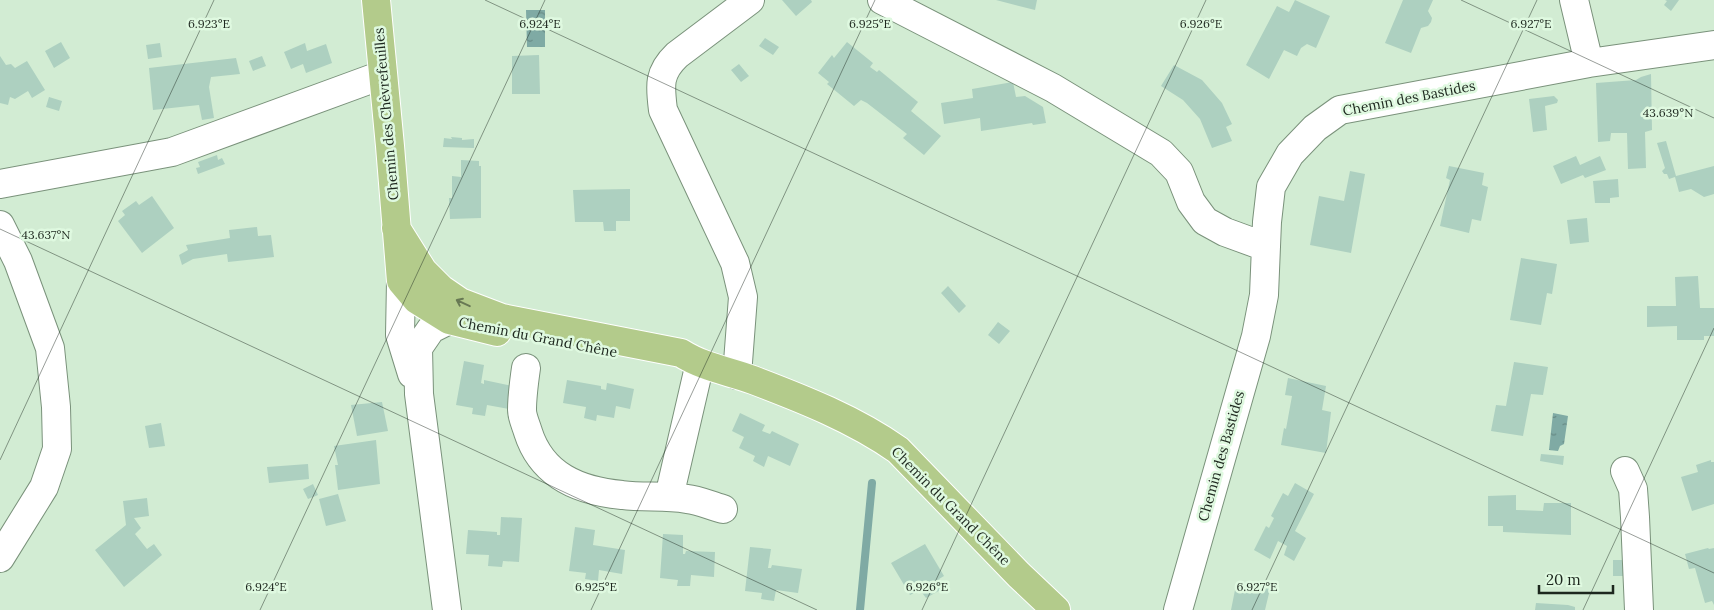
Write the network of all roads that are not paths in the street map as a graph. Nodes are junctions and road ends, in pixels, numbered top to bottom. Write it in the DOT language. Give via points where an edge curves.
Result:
graph roads {
  1 [pos="376,0"];
  2 [pos="750,0"];
  3 [pos="882,0"];
  4 [pos="1574,0"];
  5 [pos="1714,45"];
  6 [pos="1589,64"];
  7 [pos="382,75"];
  8 [pos="0,184"];
  9 [pos="0,225"];
  10 [pos="396,228"];
  11 [pos="1266,247"];
  12 [pos="414,284"];
  13 [pos="449,320"];
  14 [pos="418,348"];
  15 [pos="698,363"];
  16 [pos="526,368"];
  17 [pos="737,375"];
  18 [pos="419,394"];
  19 [pos="1625,471"];
  20 [pos="669,497"];
  21 [pos="723,509"];
  22 [pos="0,558"];
  23 [pos="447,610"];
  24 [pos="1056,610"];
  25 [pos="1178,610"];
  26 [pos="1639,610"];
  1 -- 7 [label="main road, Chemin des Chèvrefeuilles"];
  2 -- 17 [label="street" via="666,66 660,86 663,110 735,263 743,297"];
  3 -- 11 [label="street" via="1053,88 1161,154 1179,172 1191,202 1204,221"];
  4 -- 6 [label="street"];
  5 -- 6 [label="street, Chemin des Bastides"];
  6 -- 11 [label="street, Chemin des Bastides" via="1340,110 1315,128 1290,154 1271,187"];
  7 -- 8 [label="street" via="172,152"];
  7 -- 10 [label="main road, Chemin des Chèvrefeuilles"];
  9 -- 22 [label="street" via="18,261 50,348 57,449 44,487"];
  10 -- 12 [label="main road, Chemin du Grand Chêne"];
  11 -- 25 [label="street, Chemin des Bastides" via="1264,296 1256,336"];
  12 -- 13 [label="main road, Chemin du Grand Chêne"];
  12 -- 14 [label="street"];
  15 -- 12 [label="main road, Chemin du Grand Chêne, one-way" via="681,353 502,318 460,302 441,289"];
  12 -- 18 [label="street" via="400,335"];
  13 -- 14 [label="street" via="431,329"];
  13 -- 15 [label="main road, Chemin du Grand Chêne" via="513,335 687,364"];
  14 -- 18 [label="street"];
  15 -- 17 [label="main road, Chemin du Grand Chêne"];
  15 -- 20 [label="street"];
  16 -- 20 [label="street" via="522,412 537,454 545,465 562,479 588,489 622,496"];
  17 -- 24 [label="main road, Chemin du Grand Chêne" via="854,422 898,450"];
  18 -- 23 [label="street"];
  19 -- 26 [label="street" via="1634,498"];
  20 -- 21 [label="street"];
}
